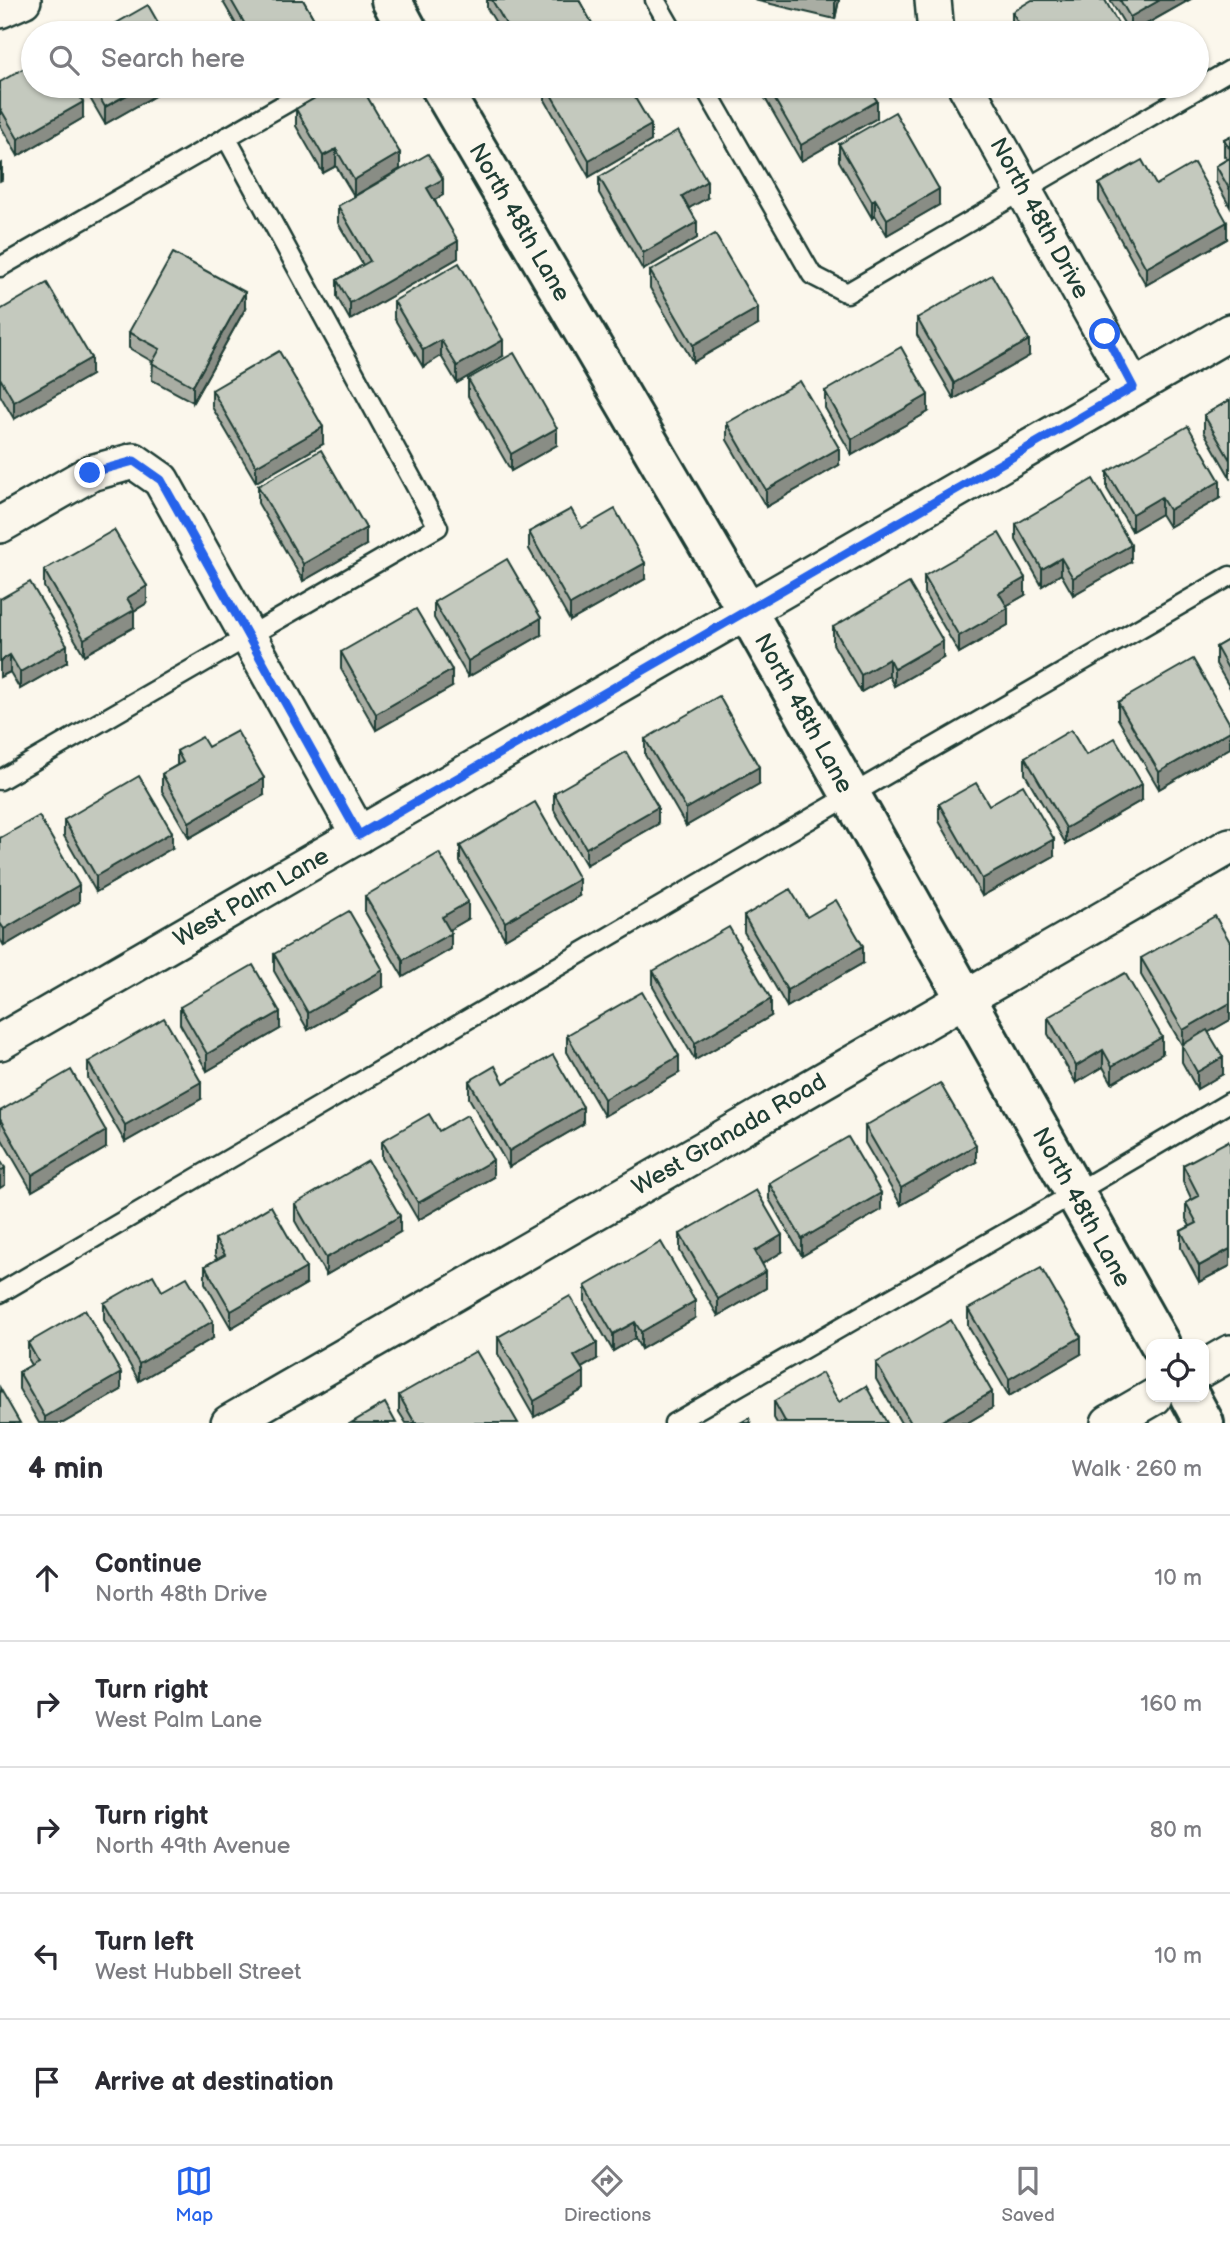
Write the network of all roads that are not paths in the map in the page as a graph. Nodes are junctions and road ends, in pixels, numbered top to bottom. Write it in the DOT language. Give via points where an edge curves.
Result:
graph roads {
  1 [pos="23,0"];
  2 [pos="391,0"];
  3 [pos="655,0"];
  4 [pos="933,0"];
  5 [pos="0,10"];
  6 [pos="402,21"];
  7 [pos="667,21"];
  8 [pos="935,21"];
  9 [pos="1230,70"];
  10 [pos="1209,82"];
  11 [pos="295,98"];
  12 [pos="447,98"];
  13 [pos="711,98"];
  14 [pos="972,98"];
  15 [pos="1182,98"];
  16 [pos="226,137"];
  17 [pos="1025,189"];
  18 [pos="0,267"];
  19 [pos="1230,332"];
  20 [pos="1133,387"];
  21 [pos="0,525"];
  22 [pos="1230,576"];
  23 [pos="747,611"];
  24 [pos="249,637"];
  25 [pos="0,780"];
  26 [pos="851,795"];
  27 [pos="359,835"];
  28 [pos="1230,846"];
  29 [pos="965,998"];
  30 [pos="0,1042"];
  31 [pos="1230,1102"];
  32 [pos="1075,1193"];
  33 [pos="0,1293"];
  34 [pos="1157,1339"];
  35 [pos="1230,1353"];
  36 [pos="1209,1365"];
  37 [pos="1146,1402"];
  38 [pos="1193,1402"];
  39 [pos="229,1423"];
  40 [pos="674,1423"];
  41 [pos="1109,1423"];
  42 [pos="1204,1423"];
  1 -- 5 [label="street"];
  2 -- 6 [label="street"];
  3 -- 7 [label="lane"];
  4 -- 8 [label="street"];
  9 -- 10 [label="lane"];
  11 -- 16 [label="lane"];
  12 -- 23 [label="street, North 48th Lane"];
  13 -- 17 [label="lane" via="812,275 847,293"];
  14 -- 17 [label="street, North 48th Drive"];
  15 -- 17 [label="lane"];
  16 -- 18 [label="lane"];
  16 -- 24 [label="lane" via="438,527"];
  17 -- 20 [label="street, North 48th Drive"];
  19 -- 20 [label="street, West Palm Lane"];
  20 -- 23 [label="street, West Palm Lane"];
  21 -- 24 [label="street" via="90,473 134,461 161,480"];
  22 -- 26 [label="lane"];
  23 -- 26 [label="street, North 48th Lane"];
  23 -- 27 [label="street, West Palm Lane"];
  24 -- 25 [label="lane"];
  24 -- 27 [label="street"];
  26 -- 29 [label="street, North 48th Lane"];
  26 -- 33 [label="lane"];
  27 -- 30 [label="street, West Palm Lane"];
  28 -- 29 [label="street, West Granada Road"];
  29 -- 32 [label="street, North 48th Lane"];
  29 -- 39 [label="street, West Granada Road"];
  31 -- 32 [label="lane"];
  32 -- 34 [label="street, North 48th Lane"];
  32 -- 40 [label="lane"];
  35 -- 36 [label="street"];
  37 -- 41 [label="street"];
  38 -- 42 [label="street"];
}
